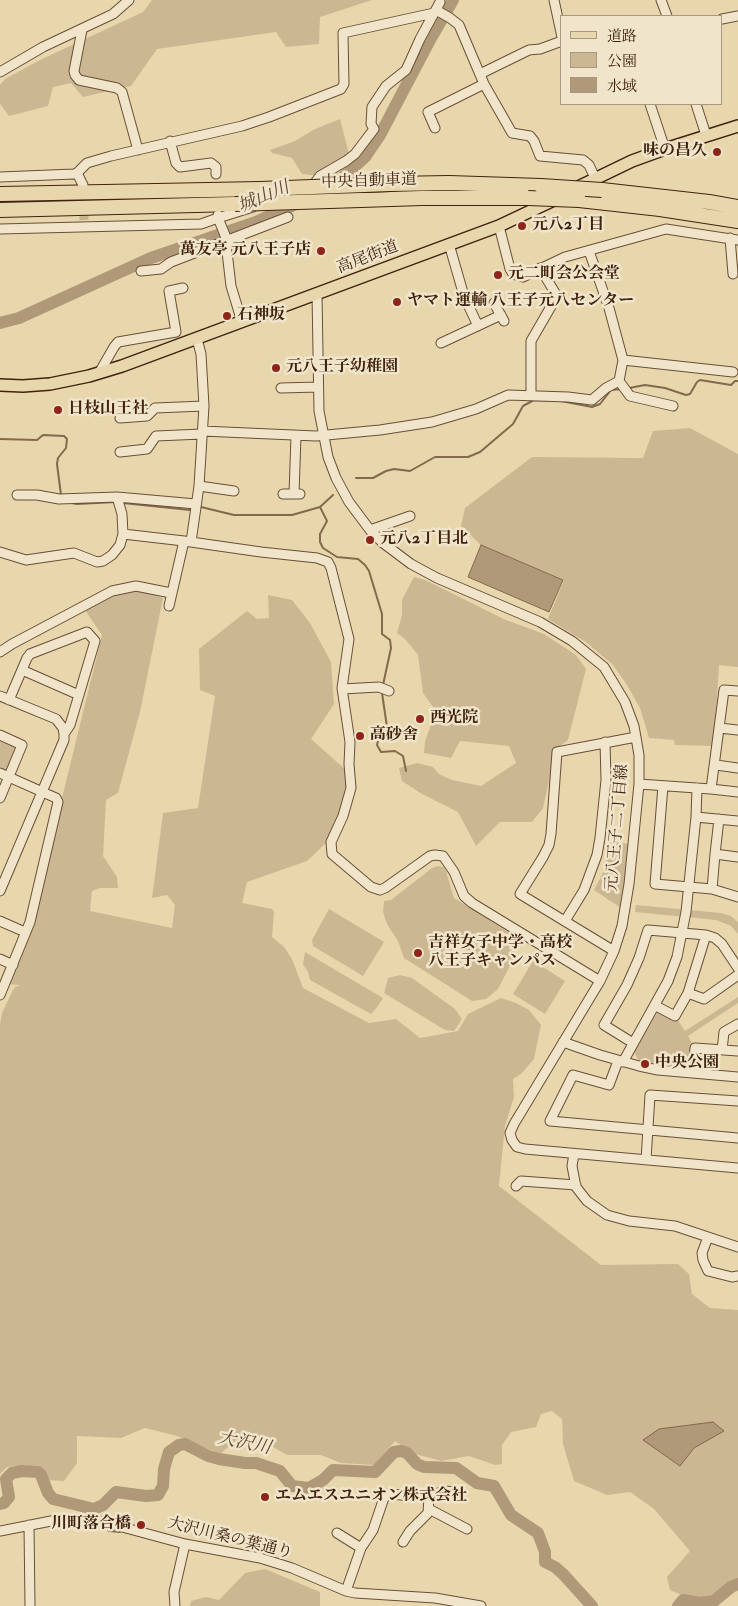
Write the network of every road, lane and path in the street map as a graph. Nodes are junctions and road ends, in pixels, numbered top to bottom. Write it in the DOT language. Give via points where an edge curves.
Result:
graph roads {
  1 [pos="129,0"];
  2 [pos="554,0"];
  3 [pos="661,0"];
  4 [pos="437,9"];
  5 [pos="667,15"];
  6 [pos="738,16"];
  7 [pos="723,19"];
  8 [pos="560,28"];
  9 [pos="82,30"];
  10 [pos="560,42"];
  11 [pos="0,72"];
  12 [pos="480,74"];
  13 [pos="484,84"];
  14 [pos="650,105"];
  15 [pos="696,105"];
  16 [pos="738,126"];
  17 [pos="434,128"];
  18 [pos="706,135"];
  19 [pos="170,142"];
  20 [pos="665,148"];
  21 [pos="138,150"];
  22 [pos="78,172"];
  23 [pos="216,174"];
  24 [pos="0,177"];
  25 [pos="599,184"];
  26 [pos="83,185"];
  27 [pos="0,194"];
  28 [pos="738,207"];
  29 [pos="0,210"];
  30 [pos="288,217"];
  31 [pos="219,219"];
  32 [pos="738,221"];
  33 [pos="499,226"];
  34 [pos="0,229"];
  35 [pos="225,238"];
  36 [pos="734,239"];
  37 [pos="449,244"];
  38 [pos="589,250"];
  39 [pos="540,268"];
  40 [pos="141,271"];
  41 [pos="733,274"];
  42 [pos="183,288"];
  43 [pos="318,294"];
  44 [pos="494,303"];
  45 [pos="242,322"];
  46 [pos="478,326"];
  47 [pos="196,339"];
  48 [pos="441,343"];
  49 [pos="623,360"];
  50 [pos="99,373"];
  51 [pos="735,373"];
  52 [pos="0,385"];
  53 [pos="623,386"];
  54 [pos="318,387"];
  55 [pos="281,388"];
  56 [pos="531,395"];
  57 [pos="204,406"];
  58 [pos="673,406"];
  59 [pos="120,418"];
  60 [pos="202,433"];
  61 [pos="323,434"];
  62 [pos="296,436"];
  63 [pos="120,452"];
  64 [pos="199,486"];
  65 [pos="234,491"];
  66 [pos="283,494"];
  67 [pos="17,495"];
  68 [pos="119,501"];
  69 [pos="196,504"];
  70 [pos="410,516"];
  71 [pos="370,530"];
  72 [pos="122,534"];
  73 [pos="187,542"];
  74 [pos="0,552"];
  75 [pos="171,592"];
  76 [pos="169,606"];
  77 [pos="0,652"];
  78 [pos="22,670"];
  79 [pos="342,689"];
  80 [pos="385,689"];
  81 [pos="738,691"];
  82 [pos="79,695"];
  83 [pos="4,698"];
  84 [pos="719,728"];
  85 [pos="738,730"];
  86 [pos="64,734"];
  87 [pos="0,735"];
  88 [pos="636,737"];
  89 [pos="605,742"];
  90 [pos="716,765"];
  91 [pos="738,768"];
  92 [pos="0,773"];
  93 [pos="9,777"];
  94 [pos="639,784"];
  95 [pos="663,786"];
  96 [pos="697,788"];
  97 [pos="711,789"];
  98 [pos="42,792"];
  99 [pos="738,792"];
  100 [pos="0,798"];
  101 [pos="696,816"];
  102 [pos="719,819"];
  103 [pos="738,821"];
  104 [pos="715,854"];
  105 [pos="738,857"];
  106 [pos="3,877"];
  107 [pos="689,888"];
  108 [pos="712,889"];
  109 [pos="0,891"];
  110 [pos="738,897"];
  111 [pos="0,921"];
  112 [pos="565,921"];
  113 [pos="26,932"];
  114 [pos="682,933"];
  115 [pos="706,935"];
  116 [pos="614,951"];
  117 [pos="0,959"];
  118 [pos="13,964"];
  119 [pos="738,968"];
  120 [pos="738,975"];
  121 [pos="600,981"];
  122 [pos="688,993"];
  123 [pos="0,995"];
  124 [pos="656,1006"];
  125 [pos="738,1024"];
  126 [pos="563,1042"];
  127 [pos="634,1043"];
  128 [pos="722,1050"];
  129 [pos="738,1052"];
  130 [pos="621,1061"];
  131 [pos="693,1072"];
  132 [pos="738,1076"];
  133 [pos="738,1101"];
  134 [pos="647,1129"];
  135 [pos="738,1138"];
  136 [pos="574,1154"];
  137 [pos="646,1160"];
  138 [pos="738,1168"];
  139 [pos="576,1185"];
  140 [pos="516,1186"];
  141 [pos="708,1237"];
  142 [pos="738,1247"];
  143 [pos="738,1276"];
  144 [pos="457,1492"];
  145 [pos="429,1497"];
  146 [pos="429,1509"];
  147 [pos="29,1525"];
  148 [pos="467,1530"];
  149 [pos="0,1531"];
  150 [pos="337,1534"];
  151 [pos="403,1542"];
  152 [pos="185,1544"];
  153 [pos="361,1548"];
  154 [pos="346,1592"];
  155 [pos="30,1606"];
  156 [pos="175,1606"];
  157 [pos="481,1606"];
  1 -- 9 [label="street" via="113,14"];
  2 -- 8 [label="street"];
  3 -- 5 [label="street"];
  4 -- 12 [label="street" via="459,25"];
  4 -- 19 [label="street" via="343,33 344,84 341,89 246,125"];
  4 -- 31 [label="street" via="406,70 386,86 372,107 371,124 374,129 355,154 320,176 309,191 279,196"];
  6 -- 7 [label="street"];
  9 -- 11 [label="street" via="43,47"];
  9 -- 21 [label="street" via="75,75 79,80 117,88 122,92"];
  10 -- 12 [label="street" via="529,50"];
  12 -- 13 [label="street"];
  13 -- 17 [label="street" via="428,112"];
  13 -- 25 [label="street" via="512,133 530,136 540,156 583,160"];
  14 -- 20 [label="street"];
  15 -- 18 [label="street"];
  16 -- 18 [label="main road, 高尾街道"];
  18 -- 20 [label="main road, 高尾街道"];
  19 -- 21 [label="street"];
  19 -- 23 [label="street" via="180,167 212,163"];
  20 -- 25 [label="main road, 高尾街道" via="632,161"];
  21 -- 22 [label="street" via="87,163"];
  22 -- 24 [label="street"];
  22 -- 26 [label="street"];
  25 -- 27 [label="highway, 中央自動車道, bridge" via="449,183"];
  25 -- 28 [label="highway, 中央自動車道"];
  25 -- 33 [label="main road, 高尾街道"];
  29 -- 32 [label="highway, 中央自動車道, bridge" via="528,198 579,200"];
  30 -- 35 [label="street"];
  31 -- 34 [label="street" via="200,224 84,224"];
  31 -- 35 [label="street"];
  33 -- 37 [label="main road, 高尾街道"];
  33 -- 39 [label="street" via="513,274 523,277"];
  35 -- 40 [label="street" via="171,262 161,270"];
  35 -- 45 [label="street" via="231,286"];
  36 -- 38 [label="street" via="666,229"];
  36 -- 41 [label="street"];
  37 -- 43 [label="main road, 高尾街道"];
  37 -- 46 [label="street" via="464,296"];
  38 -- 39 [label="street"];
  38 -- 49 [label="street" via="615,325"];
  39 -- 56 [label="street" via="557,296 531,341"];
  42 -- 50 [label="street" via="169,291 176,332 118,342"];
  43 -- 45 [label="main road, 高尾街道"];
  43 -- 54 [label="street, 元八王子二丁目線"];
  44 -- 46 [label="street" via="502,318"];
  45 -- 47 [label="main road, 高尾街道"];
  46 -- 48 [label="street"];
  47 -- 50 [label="main road, 高尾街道"];
  47 -- 57 [label="street" via="201,354"];
  49 -- 51 [label="street"];
  49 -- 53 [label="street"];
  50 -- 52 [label="main road, 高尾街道" via="50,384"];
  53 -- 56 [label="street" via="606,388 592,400"];
  53 -- 58 [label="street" via="630,396"];
  54 -- 55 [label="street"];
  54 -- 61 [label="street, 元八王子二丁目線"];
  56 -- 61 [label="street" via="508,395 432,422"];
  57 -- 59 [label="street" via="155,408 147,416"];
  57 -- 60 [label="street"];
  60 -- 62 [label="street"];
  60 -- 63 [label="street" via="156,436 147,449"];
  60 -- 64 [label="street"];
  61 -- 62 [label="street"];
  61 -- 71 [label="street, 元八王子二丁目線" via="328,456 343,491"];
  62 -- 66 [label="street" via="291,469 297,494"];
  64 -- 65 [label="street"];
  64 -- 69 [label="street"];
  67 -- 68 [label="street"];
  68 -- 69 [label="street"];
  68 -- 72 [label="street"];
  69 -- 73 [label="street"];
  70 -- 71 [label="street"];
  71 -- 88 [label="street, 元八王子二丁目線" via="400,555 437,578 540,622 572,641 604,668 625,702"];
  72 -- 73 [label="street"];
  72 -- 74 [label="street" via="120,545 112,555 97,562 74,553 26,560"];
  73 -- 75 [label="street"];
  73 -- 79 [label="street" via="328,562 349,639"];
  75 -- 76 [label="street"];
  75 -- 77 [label="street" via="136,586 112,590"];
  78 -- 82 [label="street"];
  78 -- 82 [label="street" via="30,654 87,632 95,640"];
  78 -- 83 [label="street"];
  79 -- 80 [label="street"];
  79 -- 121 [label="street" via="350,742 351,788 331,842 332,854 370,886 380,890 430,856 443,856 464,896 472,904"];
  81 -- 84 [label="street" via="724,690"];
  82 -- 86 [label="street"];
  83 -- 86 [label="street" via="56,719"];
  84 -- 85 [label="street"];
  84 -- 90 [label="street"];
  86 -- 98 [label="street"];
  87 -- 93 [label="street" via="22,745"];
  88 -- 89 [label="street"];
  88 -- 94 [label="street, 元八王子二丁目線"];
  89 -- 112 [label="street" via="606,780 597,856 584,890"];
  89 -- 112 [label="street" via="557,752 552,834 544,857 520,894"];
  90 -- 91 [label="street"];
  90 -- 97 [label="street"];
  92 -- 93 [label="street"];
  93 -- 98 [label="street"];
  93 -- 100 [label="street"];
  94 -- 95 [label="street"];
  94 -- 116 [label="street, 元八王子二丁目線" via="629,884"];
  95 -- 96 [label="street"];
  95 -- 107 [label="street" via="655,884"];
  96 -- 97 [label="street"];
  96 -- 101 [label="street"];
  97 -- 99 [label="street"];
  98 -- 106 [label="street"];
  98 -- 113 [label="street" via="58,802"];
  101 -- 102 [label="street"];
  101 -- 107 [label="street"];
  102 -- 103 [label="street"];
  102 -- 104 [label="street"];
  104 -- 105 [label="street"];
  104 -- 108 [label="street"];
  106 -- 109 [label="street"];
  107 -- 108 [label="street"];
  107 -- 114 [label="street"];
  108 -- 110 [label="street"];
  111 -- 113 [label="street"];
  112 -- 116 [label="street"];
  113 -- 118 [label="street"];
  114 -- 115 [label="street"];
  114 -- 124 [label="street" via="677,957"];
  114 -- 127 [label="street" via="648,930 627,985 604,1025"];
  115 -- 119 [label="street" via="722,944"];
  115 -- 122 [label="street"];
  116 -- 121 [label="street, 元八王子二丁目線"];
  117 -- 118 [label="street"];
  118 -- 123 [label="street"];
  120 -- 122 [label="street" via="704,999"];
  121 -- 126 [label="street, 元八王子二丁目線"];
  122 -- 124 [label="street" via="676,1016"];
  124 -- 127 [label="street"];
  125 -- 128 [label="street" via="724,1032"];
  126 -- 130 [label="street"];
  126 -- 136 [label="street, 元八王子二丁目線" via="510,1133 517,1147"];
  127 -- 130 [label="street"];
  128 -- 129 [label="street"];
  128 -- 131 [label="street" via="695,1048"];
  130 -- 131 [label="street" via="658,1070"];
  130 -- 134 [label="street" via="610,1084 573,1075 550,1120"];
  131 -- 132 [label="street"];
  133 -- 134 [label="street" via="650,1094"];
  134 -- 135 [label="street"];
  134 -- 137 [label="street"];
  136 -- 137 [label="street, 元八王子二丁目線"];
  136 -- 139 [label="street" via="572,1166"];
  137 -- 138 [label="street, 元八王子二丁目線"];
  139 -- 140 [label="street" via="521,1181"];
  139 -- 141 [label="street" via="588,1201 607,1215 675,1226"];
  141 -- 142 [label="street"];
  141 -- 143 [label="street" via="702,1253 708,1271"];
  144 -- 145 [label="street" via="443,1491"];
  145 -- 146 [label="street"];
  145 -- 153 [label="street" via="407,1499 385,1495 373,1530"];
  146 -- 148 [label="street"];
  146 -- 151 [label="street"];
  147 -- 149 [label="street, 大沢川桑の葉通り"];
  147 -- 152 [label="street, 大沢川桑の葉通り" via="100,1521"];
  147 -- 155 [label="street"];
  150 -- 153 [label="street"];
  152 -- 154 [label="street, 大沢川桑の葉通り" via="260,1558"];
  152 -- 156 [label="street" via="174,1592"];
  153 -- 154 [label="street"];
  154 -- 157 [label="street, 大沢川桑の葉通り" via="435,1598"];
}
